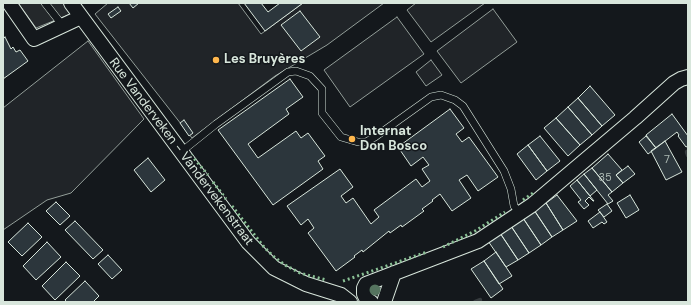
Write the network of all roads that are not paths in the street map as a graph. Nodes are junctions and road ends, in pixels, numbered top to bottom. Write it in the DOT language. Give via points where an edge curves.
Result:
graph roads {
  1 [pos="9,3"];
  2 [pos="45,3"];
  3 [pos="71,3"];
  4 [pos="81,17"];
  5 [pos="63,26"];
  6 [pos="688,77"];
  7 [pos="180,153"];
  8 [pos="520,213"];
  9 [pos="394,273"];
  10 [pos="350,302"];
  11 [pos="371,302"];
  12 [pos="384,302"];
  1 -- 5 [label="street" via="34,39"];
  2 -- 5 [label="lane"];
  3 -- 4 [label="street, Rue Vanderveken - Vandervekenstraat"];
  4 -- 5 [label="street"];
  4 -- 7 [label="street, Rue Vanderveken - Vandervekenstraat"];
  6 -- 8 [label="street" via="674,83"];
  7 -- 8 [label="lane" via="288,72 296,71 310,76 322,90 322,113 341,137 358,142 366,142 431,97 441,95 463,106 504,172 512,189 514,206"];
  7 -- 10 [label="street, Rue Vanderveken - Vandervekenstraat" via="248,242 274,268 306,284 341,295"];
  8 -- 9 [label="street" via="478,241"];
  9 -- 11 [label="street" via="366,284 364,294"];
  9 -- 12 [label="street"];
}
